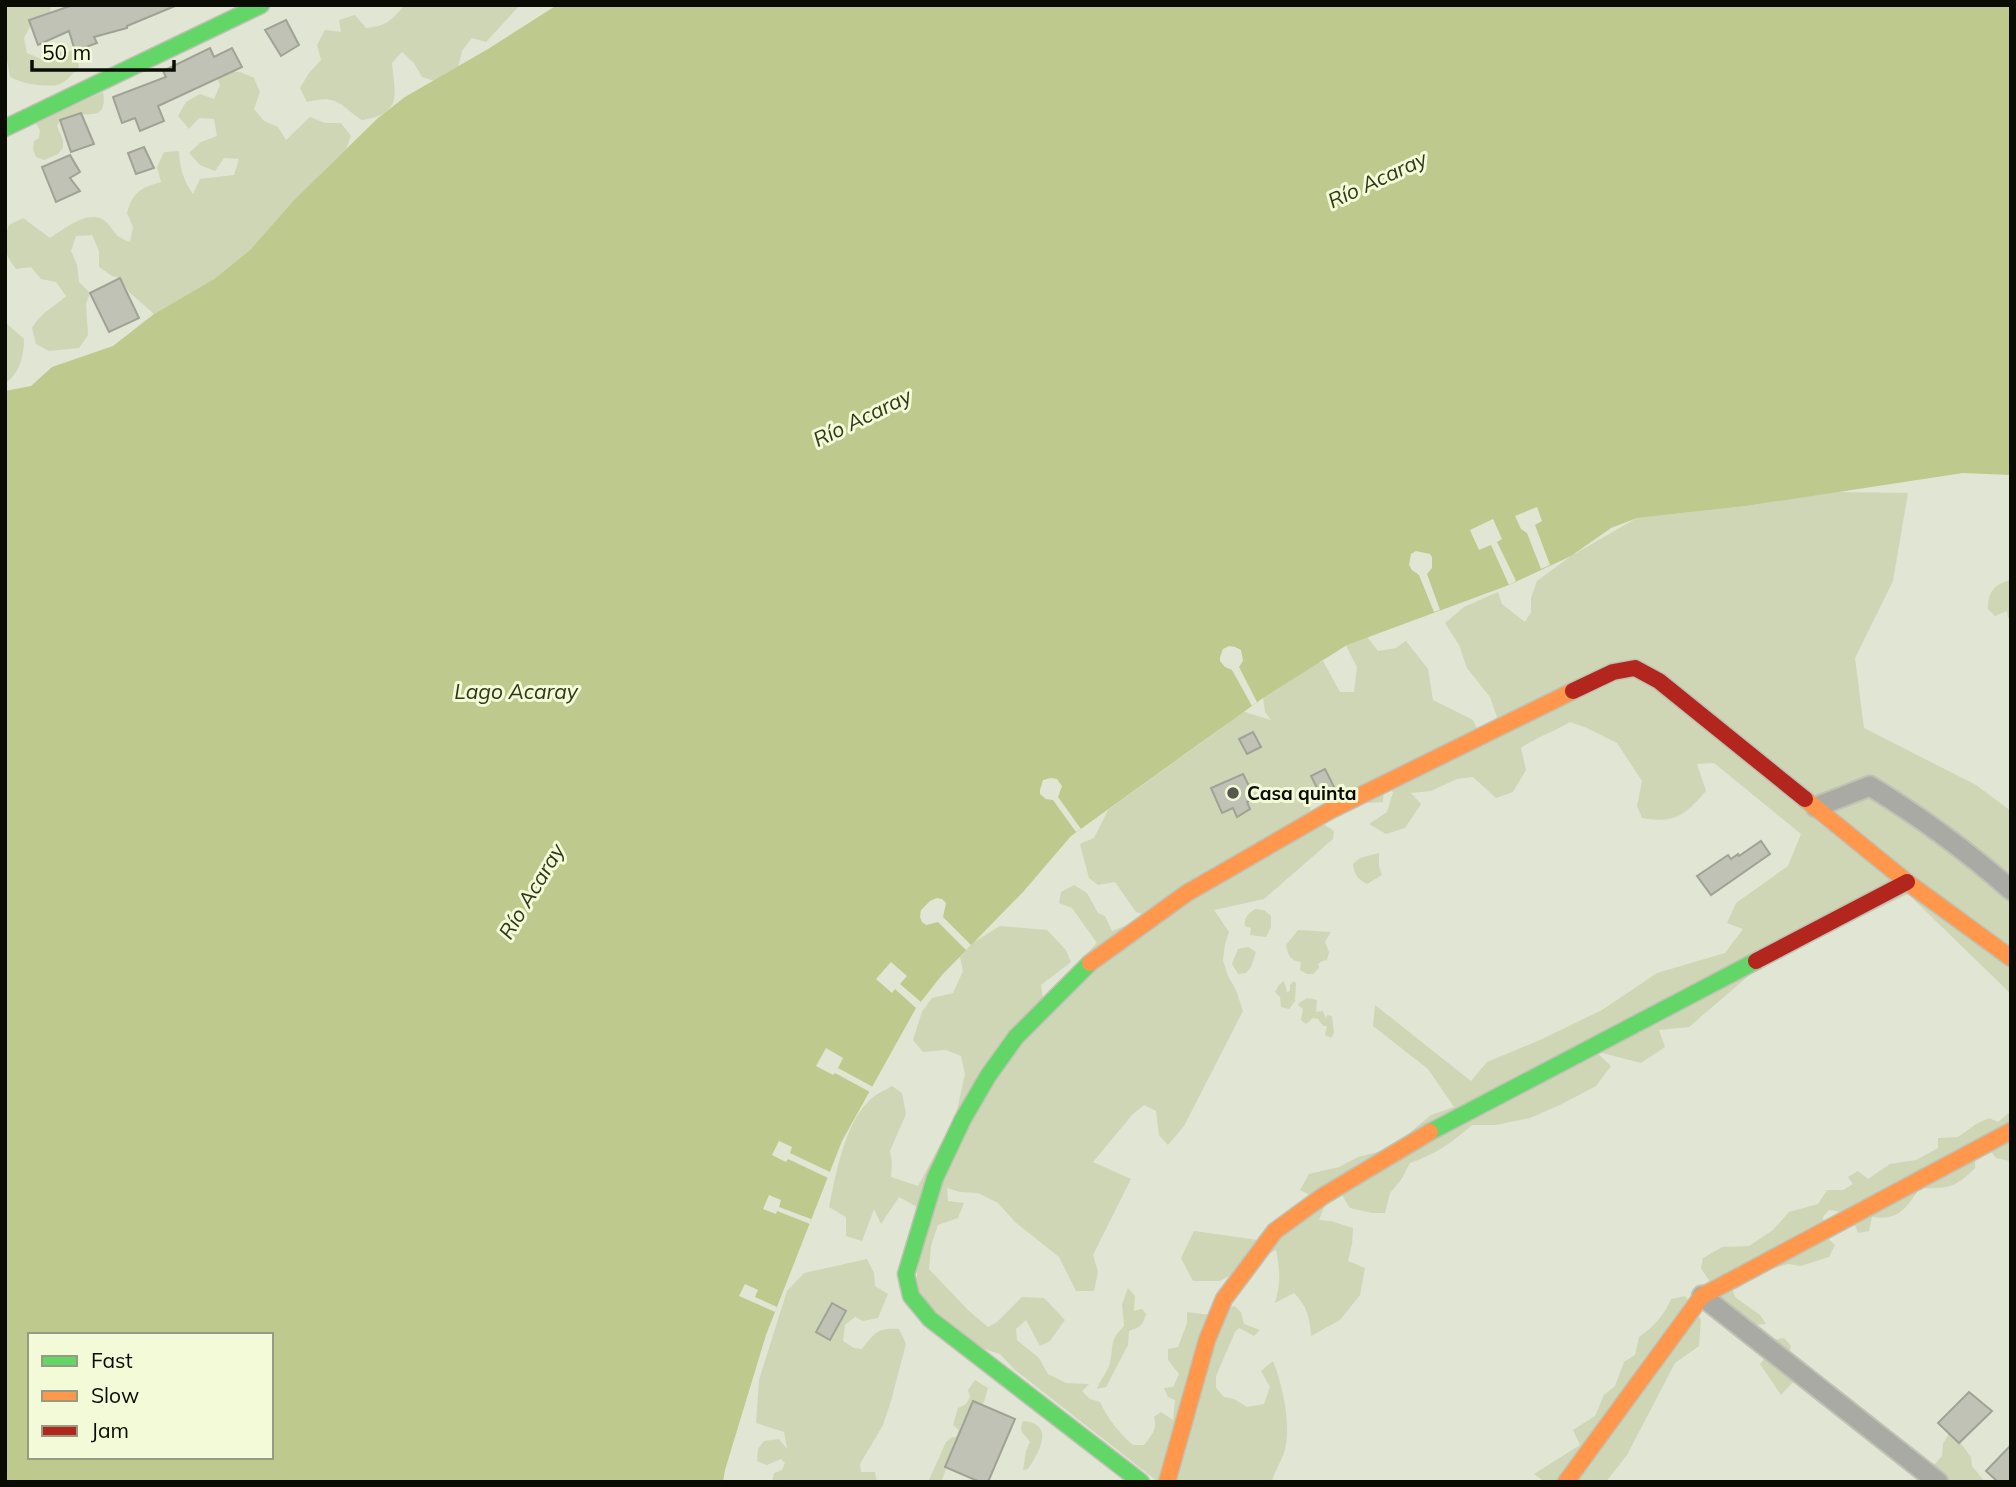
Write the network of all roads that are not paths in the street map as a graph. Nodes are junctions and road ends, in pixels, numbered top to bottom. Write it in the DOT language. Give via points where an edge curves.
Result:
graph roads {
  1 [pos="261,5"];
  2 [pos="5,128"];
  3 [pos="1816,807"];
  4 [pos="1907,882"];
  5 [pos="2011,890"];
  6 [pos="2011,958"];
  7 [pos="2011,1131"];
  8 [pos="1702,1296"];
  9 [pos="1141,1482"];
  10 [pos="1167,1482"];
  11 [pos="1566,1482"];
  12 [pos="1938,1482"];
  1 -- 2 [label="street"];
  3 -- 4 [label="street"];
  3 -- 5 [label="street" via="1870,786"];
  3 -- 9 [label="street" via="1659,681 1635,668 1613,672 1329,811 1187,893 1086,966 1016,1037 988,1076 935,1178 906,1274 911,1296 930,1319"];
  4 -- 6 [label="street"];
  4 -- 10 [label="street" via="1415,1140 1275,1231 1224,1299 1207,1340"];
  7 -- 8 [label="street"];
  8 -- 11 [label="street"];
  8 -- 12 [label="street"];
}
